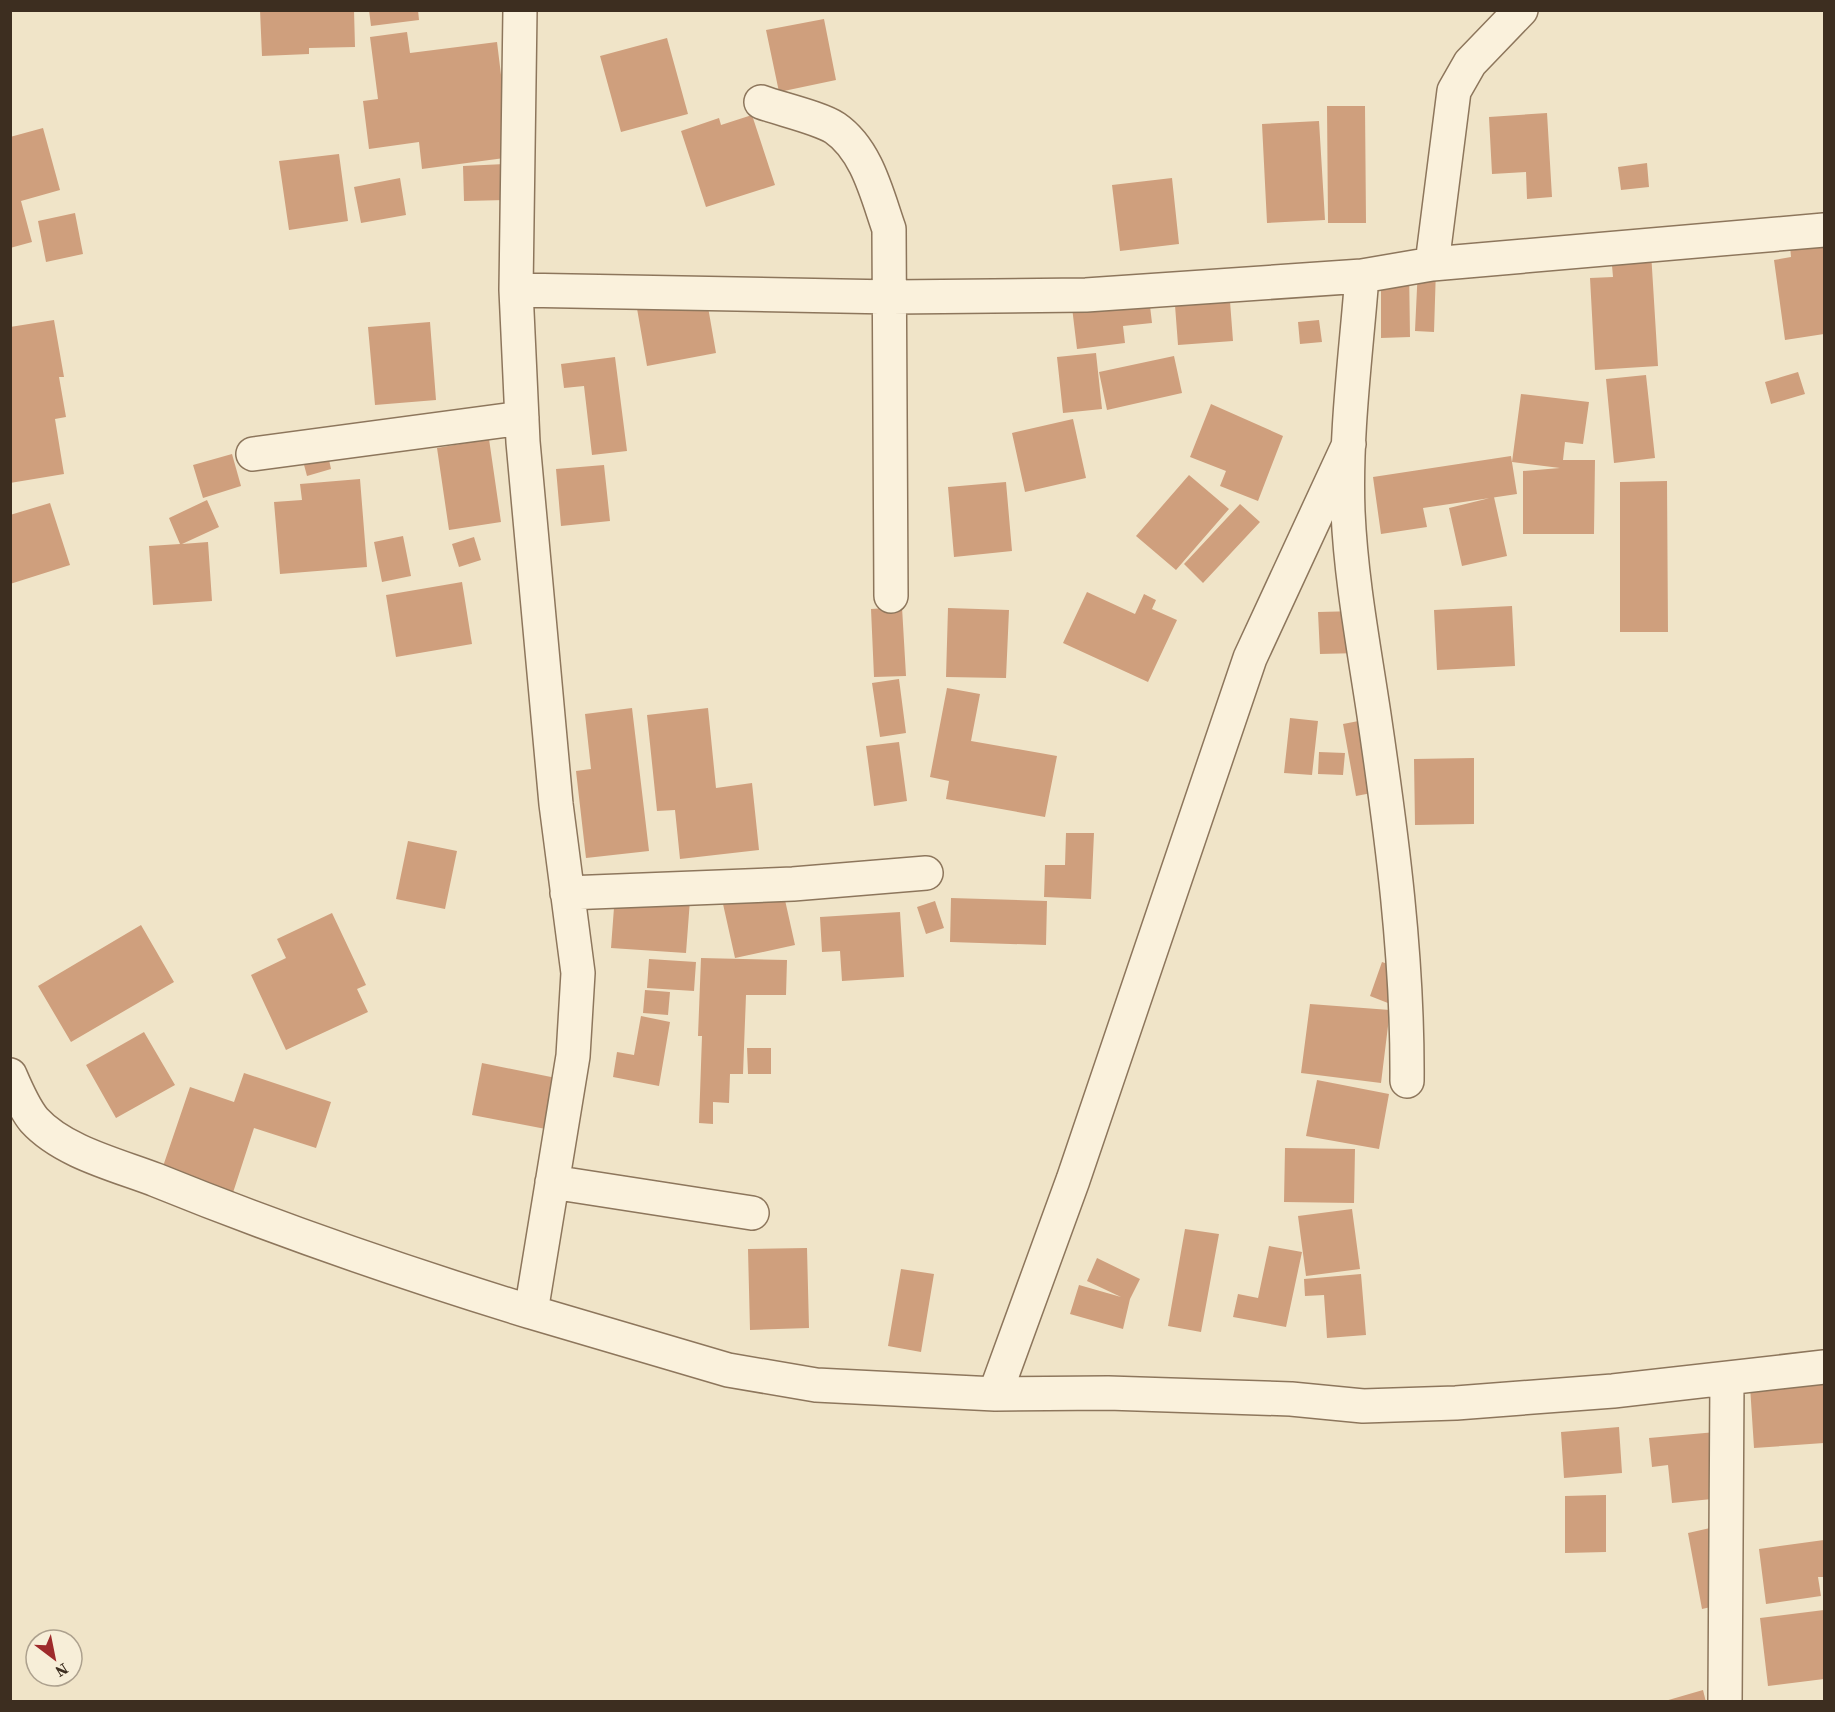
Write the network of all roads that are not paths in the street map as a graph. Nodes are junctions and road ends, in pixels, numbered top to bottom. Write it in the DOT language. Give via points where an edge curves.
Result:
graph roads {
  1 [pos="520,10"];
  2 [pos="1521,10"];
  3 [pos="761,102"];
  4 [pos="1824,230"];
  5 [pos="1432,264"];
  6 [pos="1362,276"];
  7 [pos="516,290"];
  8 [pos="892,297"];
  9 [pos="522,418"];
  10 [pos="1349,444"];
  11 [pos="253,454"];
  12 [pos="891,596"];
  13 [pos="926,873"];
  14 [pos="567,893"];
  15 [pos="10,1075"];
  16 [pos="1407,1082"];
  17 [pos="22,1124"];
  18 [pos="552,1182"];
  19 [pos="752,1214"];
  20 [pos="531,1312"];
  21 [pos="1824,1367"];
  22 [pos="1727,1380"];
  23 [pos="995,1394"];
  24 [pos="1725,1701"];
  1 -- 7 [label="street"];
  2 -- 5 [label="street" via="1470,63 1454,91"];
  3 -- 8 [label="street" via="833,127 850,140 871,176 890,229"];
  4 -- 5 [label="street"];
  5 -- 6 [label="street"];
  6 -- 8 [label="street" via="1086,295"];
  6 -- 10 [label="street"];
  7 -- 8 [label="street"];
  7 -- 9 [label="street"];
  8 -- 12 [label="street"];
  9 -- 11 [label="street"];
  9 -- 14 [label="street" via="542,665"];
  10 -- 16 [label="street" via="1348,512 1358,611 1396,871 1408,1009"];
  10 -- 23 [label="street" via="1250,658 1073,1180"];
  13 -- 14 [label="street" via="793,884"];
  14 -- 18 [label="street" via="578,972 573,1056"];
  15 -- 17 [label="street"];
  17 -- 20 [label="street" via="225,1208 387,1267"];
  18 -- 19 [label="street"];
  18 -- 20 [label="street"];
  20 -- 23 [label="street" via="728,1370 761,1376 816,1385"];
  21 -- 22 [label="street"];
  22 -- 23 [label="street" via="1456,1403 1363,1406 1291,1399 1108,1393"];
  22 -- 24 [label="street"];
}
